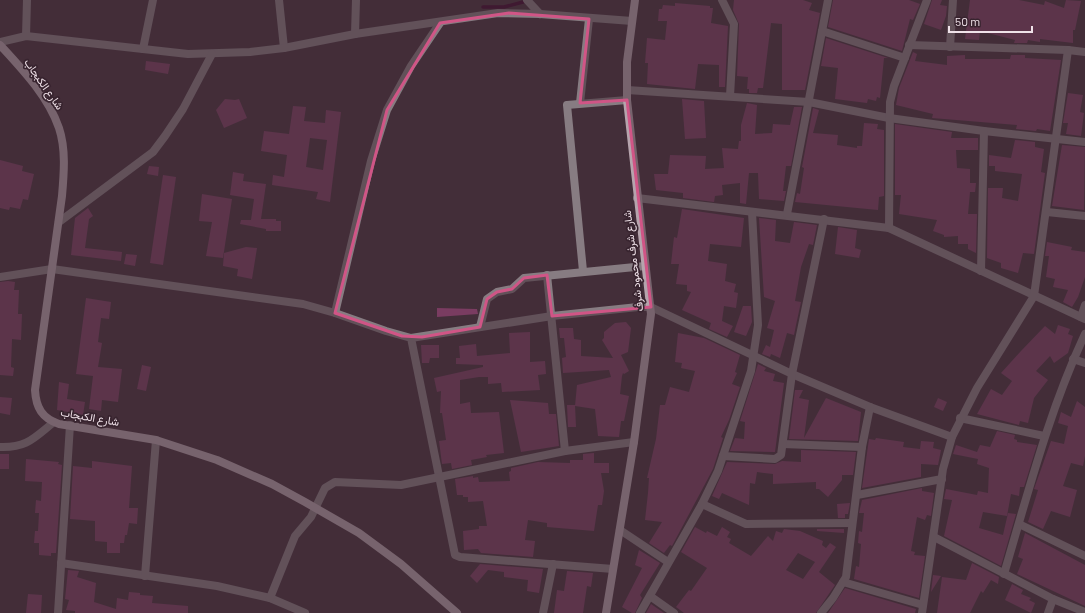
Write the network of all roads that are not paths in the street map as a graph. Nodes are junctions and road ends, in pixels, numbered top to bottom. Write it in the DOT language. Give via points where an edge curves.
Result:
graph roads {
  1 [pos="27,0"];
  2 [pos="153,0"];
  3 [pos="279,0"];
  4 [pos="356,0"];
  5 [pos="527,0"];
  6 [pos="635,0"];
  7 [pos="722,0"];
  8 [pos="828,0"];
  9 [pos="927,0"];
  10 [pos="953,0"];
  11 [pos="540,14"];
  12 [pos="588,19"];
  13 [pos="632,21"];
  14 [pos="440,23"];
  15 [pos="822,31"];
  16 [pos="355,34"];
  17 [pos="26,36"];
  18 [pos="0,43"];
  19 [pos="909,45"];
  20 [pos="950,47"];
  21 [pos="284,48"];
  22 [pos="143,49"];
  23 [pos="1068,50"];
  24 [pos="1085,52"];
  25 [pos="212,54"];
  26 [pos="905,58"];
  27 [pos="627,90"];
  28 [pos="730,96"];
  29 [pos="627,100"];
  30 [pos="809,102"];
  31 [pos="580,103"];
  32 [pos="889,118"];
  33 [pos="984,131"];
  34 [pos="1056,140"];
  35 [pos="1085,142"];
  36 [pos="637,198"];
  37 [pos="752,212"];
  38 [pos="1047,212"];
  39 [pos="787,214"];
  40 [pos="1085,216"];
  41 [pos="824,219"];
  42 [pos="59,222"];
  43 [pos="889,228"];
  44 [pos="645,266"];
  45 [pos="52,269"];
  46 [pos="981,270"];
  47 [pos="583,271"];
  48 [pos="547,274"];
  49 [pos="0,277"];
  50 [pos="1034,296"];
  51 [pos="1085,304"];
  52 [pos="651,307"];
  53 [pos="335,313"];
  54 [pos="552,316"];
  55 [pos="1083,318"];
  56 [pos="480,327"];
  57 [pos="1085,334"];
  58 [pos="411,338"];
  59 [pos="755,356"];
  60 [pos="1073,359"];
  61 [pos="1085,363"];
  62 [pos="792,374"];
  63 [pos="870,408"];
  64 [pos="960,418"];
  65 [pos="54,422"];
  66 [pos="70,425"];
  67 [pos="1044,436"];
  68 [pos="952,437"];
  69 [pos="156,440"];
  70 [pos="634,442"];
  71 [pos="783,444"];
  72 [pos="0,447"];
  73 [pos="862,447"];
  74 [pos="565,451"];
  75 [pos="723,456"];
  76 [pos="439,477"];
  77 [pos="942,479"];
  78 [pos="857,495"];
  79 [pos="702,504"];
  80 [pos="316,508"];
  81 [pos="852,524"];
  82 [pos="1019,524"];
  83 [pos="620,530"];
  84 [pos="934,537"];
  85 [pos="1085,556"];
  86 [pos="668,562"];
  87 [pos="61,563"];
  88 [pos="553,564"];
  89 [pos="613,569"];
  90 [pos="1004,574"];
  91 [pos="146,576"];
  92 [pos="843,582"];
  93 [pos="650,596"];
  94 [pos="270,598"];
  95 [pos="1053,599"];
  96 [pos="923,609"];
  97 [pos="1085,612"];
  98 [pos="58,613"];
  99 [pos="305,613"];
  100 [pos="457,613"];
  101 [pos="543,613"];
  102 [pos="606,613"];
  103 [pos="640,613"];
  104 [pos="674,613"];
  105 [pos="821,613"];
  106 [pos="1048,613"];
  1 -- 17 [label="street"];
  2 -- 22 [label="street"];
  3 -- 21 [label="street"];
  4 -- 16 [label="street"];
  5 -- 11 [label="street"];
  6 -- 13 [label="main road, شارع شرف محمود شرف"];
  7 -- 28 [label="street" via="734,24"];
  8 -- 15 [label="street"];
  9 -- 19 [label="street"];
  10 -- 20 [label="street"];
  11 -- 12 [label="street"];
  11 -- 14 [label="street" via="498,13"];
  12 -- 13 [label="street"];
  12 -- 31 [label="street"];
  13 -- 27 [label="main road, شارع شرف محمود شرف"];
  14 -- 16 [label="street"];
  14 -- 53 [label="street" via="411,66 387,110 371,161"];
  15 -- 26 [label="street"];
  15 -- 30 [label="street"];
  16 -- 21 [label="street"];
  17 -- 18 [label="street"];
  17 -- 22 [label="street"];
  18 -- 42 [label="main road, شارع الكبجاب" via="36,87 59,129 64,169"];
  19 -- 20 [label="street"];
  19 -- 26 [label="street"];
  20 -- 23 [label="street"];
  21 -- 25 [label="street"];
  22 -- 25 [label="street"];
  23 -- 24 [label="street"];
  23 -- 34 [label="street"];
  25 -- 42 [label="street" via="182,109 153,152"];
  26 -- 32 [label="street" via="891,94"];
  27 -- 28 [label="street"];
  27 -- 29 [label="main road, شارع شرف محمود شرف"];
  28 -- 30 [label="street"];
  29 -- 31 [label="street"];
  29 -- 36 [label="main road, شارع شرف محمود شرف"];
  30 -- 32 [label="street"];
  30 -- 39 [label="street"];
  31 -- 47 [label="street" via="567,105"];
  32 -- 33 [label="street"];
  32 -- 43 [label="street"];
  33 -- 34 [label="street"];
  33 -- 46 [label="street"];
  34 -- 35 [label="street"];
  34 -- 38 [label="street"];
  36 -- 37 [label="street"];
  36 -- 44 [label="main road, شارع شرف محمود شرف"];
  37 -- 39 [label="street"];
  37 -- 59 [label="street" via="758,325"];
  38 -- 40 [label="street"];
  38 -- 50 [label="street"];
  39 -- 41 [label="street"];
  41 -- 43 [label="street"];
  41 -- 62 [label="street"];
  42 -- 45 [label="main road, شارع الكبجاب"];
  43 -- 46 [label="street"];
  44 -- 47 [label="street"];
  44 -- 52 [label="main road, شارع شرف محمود شرف"];
  45 -- 49 [label="street"];
  45 -- 53 [label="street" via="303,304"];
  45 -- 65 [label="main road, شارع الكبجاب" via="35,390 38,408 47,419"];
  46 -- 50 [label="street"];
  47 -- 48 [label="street"];
  48 -- 54 [label="street"];
  48 -- 56 [label="street" via="524,278 512,289 497,292 487,299"];
  50 -- 55 [label="street"];
  50 -- 64 [label="street"];
  51 -- 55 [label="street"];
  52 -- 54 [label="street"];
  52 -- 59 [label="street"];
  52 -- 70 [label="main road, شارع شرف محمود شرف"];
  53 -- 58 [label="street"];
  54 -- 56 [label="street"];
  54 -- 74 [label="street"];
  56 -- 58 [label="street"];
  57 -- 60 [label="street"];
  58 -- 76 [label="street"];
  59 -- 62 [label="street"];
  59 -- 75 [label="street"];
  60 -- 61 [label="street"];
  60 -- 67 [label="street"];
  62 -- 63 [label="street"];
  62 -- 71 [label="street"];
  63 -- 68 [label="street"];
  63 -- 73 [label="street"];
  64 -- 67 [label="street"];
  64 -- 68 [label="street"];
  65 -- 66 [label="main road, شارع الكبجاب"];
  65 -- 72 [label="street" via="24,445"];
  66 -- 69 [label="main road, شارع الكبجاب"];
  66 -- 87 [label="street"];
  67 -- 82 [label="street"];
  68 -- 77 [label="street"];
  69 -- 80 [label="main road, شارع الكبجاب" via="236,468"];
  69 -- 91 [label="street"];
  70 -- 74 [label="street"];
  70 -- 83 [label="main road, شارع شرف محمود شرف"];
  71 -- 73 [label="street"];
  71 -- 75 [label="street" via="781,456 777,459"];
  73 -- 78 [label="street"];
  74 -- 76 [label="street"];
  75 -- 79 [label="street"];
  76 -- 80 [label="street" via="394,485 335,482 325,488"];
  76 -- 88 [label="street" via="454,553 458,556"];
  77 -- 78 [label="street"];
  77 -- 84 [label="street"];
  78 -- 81 [label="street"];
  79 -- 81 [label="street" via="746,524"];
  79 -- 86 [label="street"];
  80 -- 94 [label="street" via="295,536"];
  80 -- 100 [label="main road, شارع الكبجاب" via="358,533 401,564"];
  81 -- 92 [label="street" via="848,568"];
  82 -- 85 [label="street"];
  82 -- 90 [label="street"];
  83 -- 86 [label="street"];
  83 -- 89 [label="main road, شارع شرف محمود شرف"];
  84 -- 90 [label="street"];
  84 -- 96 [label="street"];
  86 -- 93 [label="street"];
  87 -- 91 [label="street"];
  87 -- 98 [label="street"];
  88 -- 89 [label="street"];
  88 -- 101 [label="street"];
  89 -- 102 [label="main road, شارع شرف محمود شرف"];
  90 -- 95 [label="street"];
  91 -- 94 [label="street" via="217,586"];
  92 -- 96 [label="street"];
  92 -- 105 [label="street"];
  93 -- 103 [label="street"];
  93 -- 104 [label="street"];
  94 -- 99 [label="street"];
  95 -- 97 [label="street"];
  95 -- 106 [label="street"];
}
